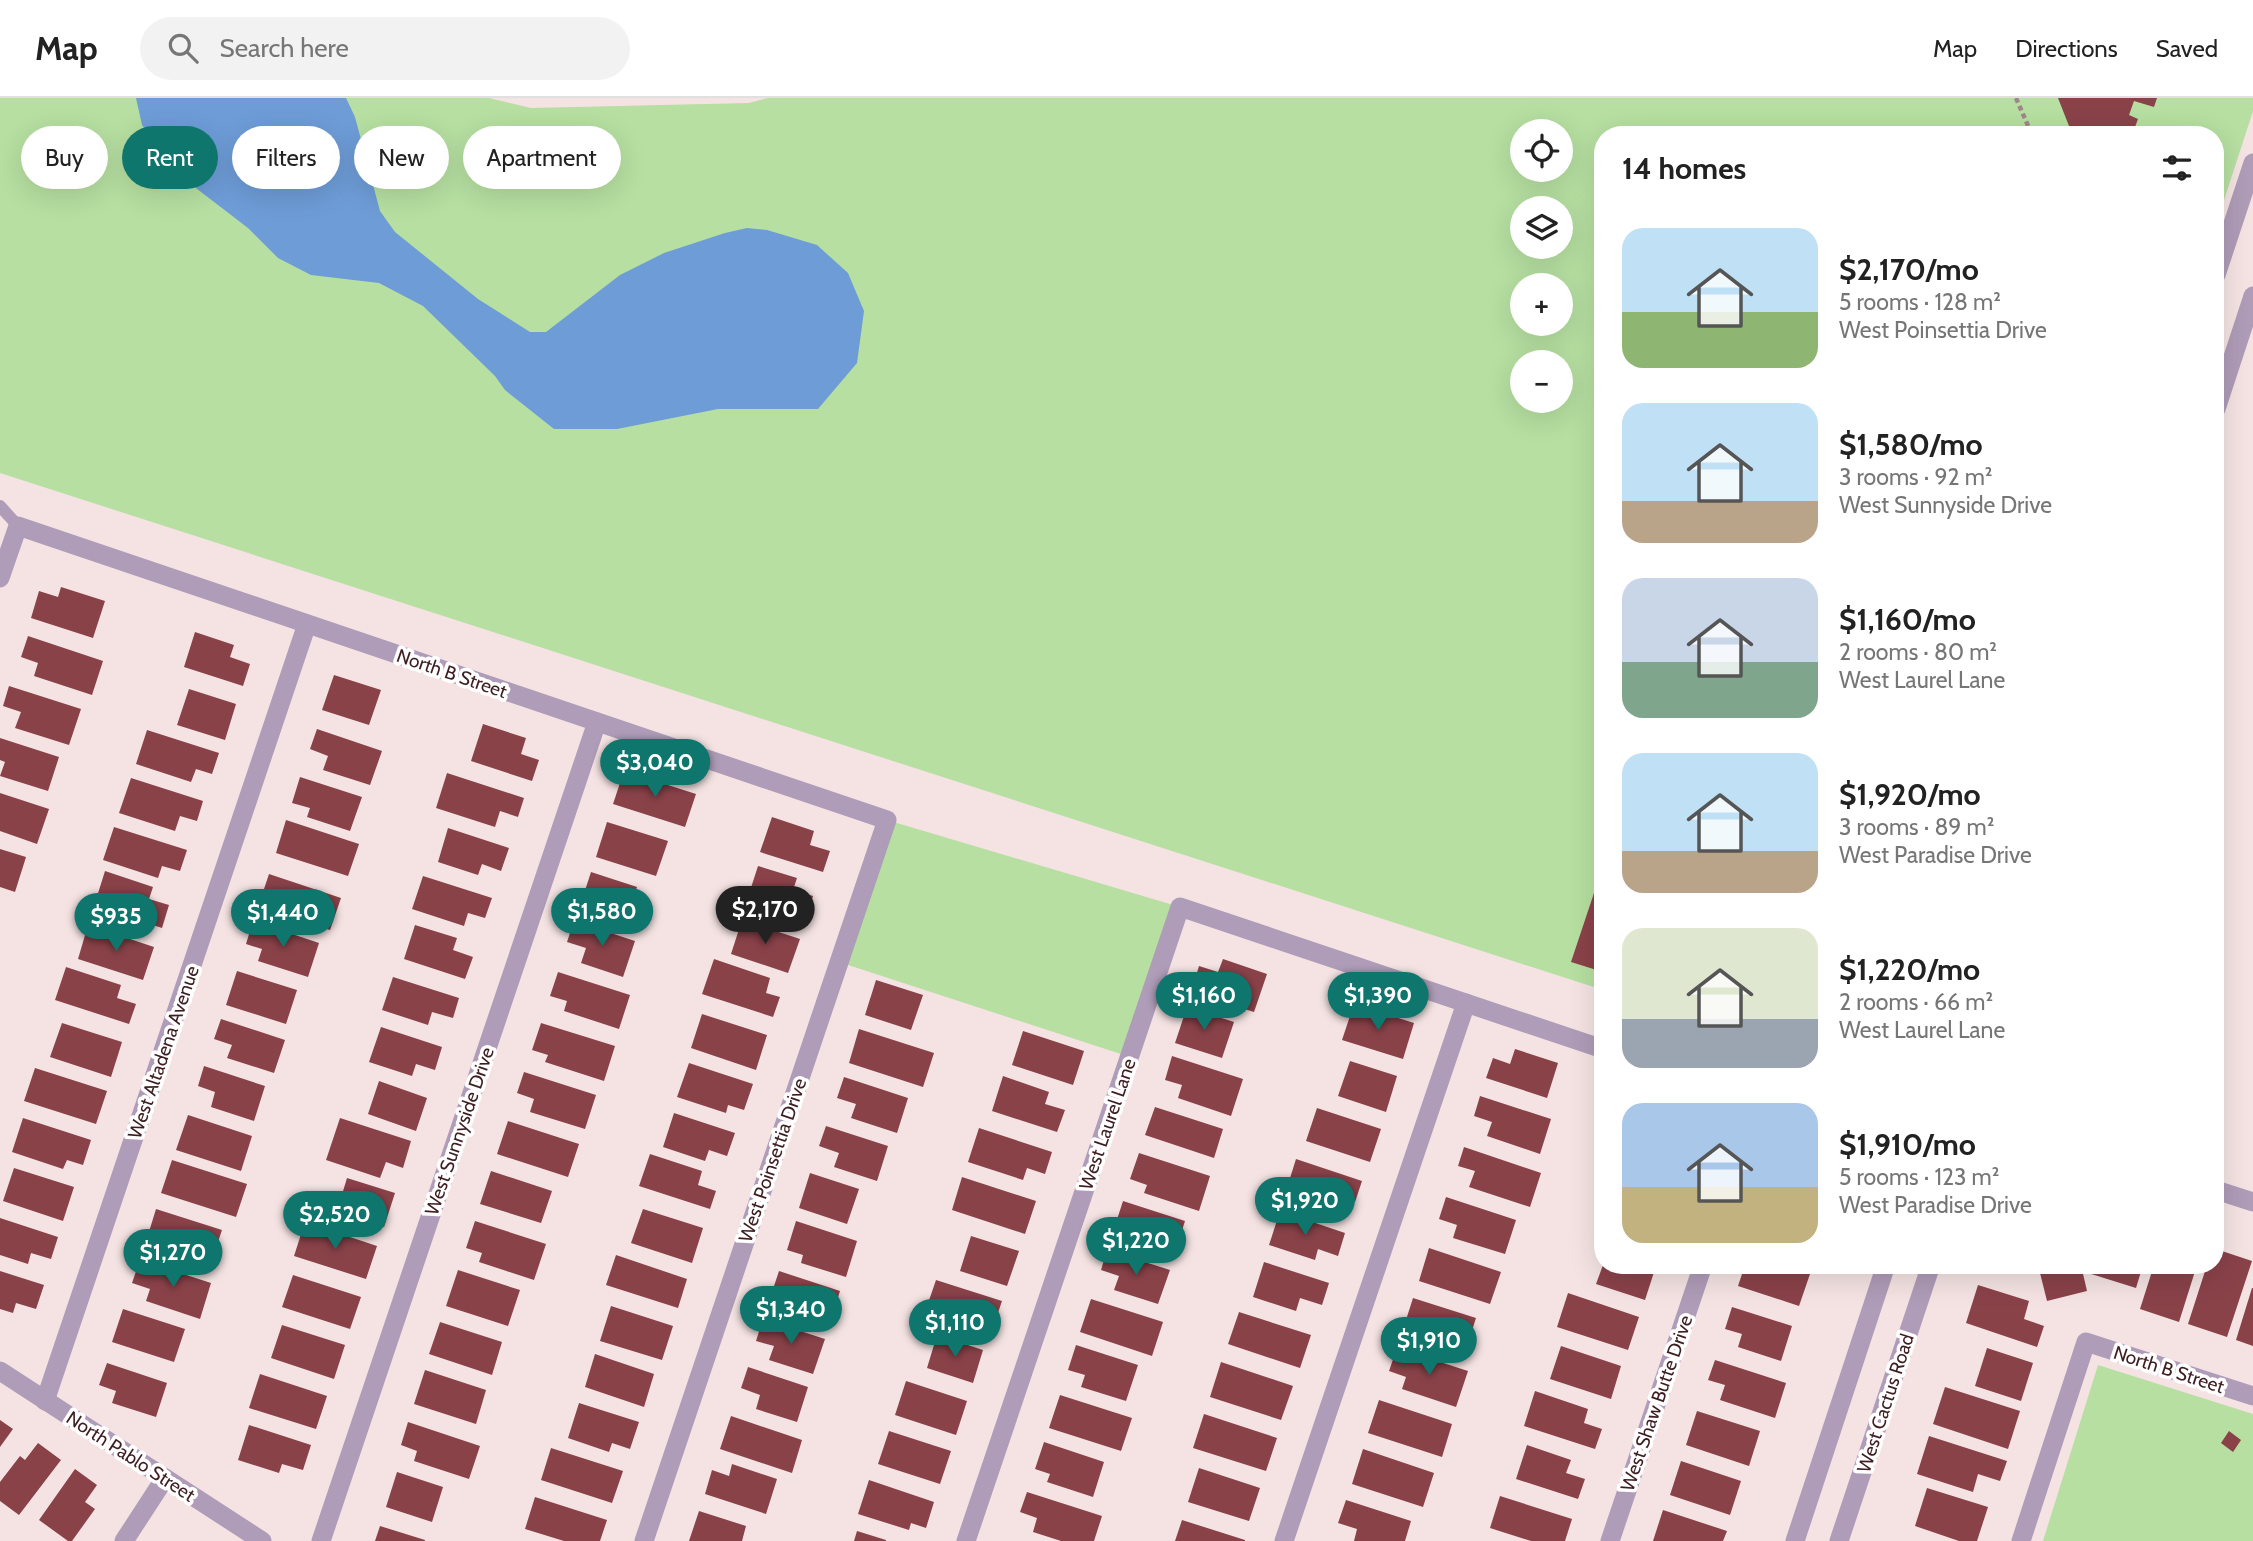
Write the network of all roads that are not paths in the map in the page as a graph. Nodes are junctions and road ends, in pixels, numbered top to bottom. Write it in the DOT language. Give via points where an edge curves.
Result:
graph roads {
  1 [pos="2252,170"];
  2 [pos="2224,252"];
  3 [pos="2253,296"];
  4 [pos="2224,385"];
  5 [pos="0,506"];
  6 [pos="18,526"];
  7 [pos="0,578"];
  8 [pos="307,624"];
  9 [pos="597,722"];
  10 [pos="887,820"];
  11 [pos="1465,1003"];
  12 [pos="1594,1046"];
  13 [pos="2224,1193"];
  14 [pos="2253,1202"];
  15 [pos="1700,1274"];
  16 [pos="1883,1274"];
  17 [pos="1928,1274"];
  18 [pos="0,1371"];
  19 [pos="2253,1396"];
  20 [pos="46,1401"];
  21 [pos="165,1478"];
  22 [pos="124,1541"];
  23 [pos="262,1541"];
  24 [pos="321,1541"];
  25 [pos="644,1541"];
  26 [pos="966,1541"];
  27 [pos="1284,1541"];
  28 [pos="1610,1541"];
  29 [pos="1795,1541"];
  30 [pos="1839,1541"];
  31 [pos="2021,1541"];
  1 -- 2 [label="street"];
  3 -- 4 [label="street"];
  5 -- 6 [label="lane"];
  6 -- 7 [label="street"];
  6 -- 8 [label="street, North B Street"];
  8 -- 9 [label="street, North B Street"];
  8 -- 20 [label="street, West Altadena Avenue"];
  9 -- 10 [label="street, North B Street"];
  9 -- 24 [label="street, West Sunnyside Drive"];
  10 -- 25 [label="street, West Poinsettia Drive"];
  11 -- 12 [label="street"];
  11 -- 26 [label="street, West Laurel Lane" via="1180,907"];
  11 -- 27 [label="street"];
  13 -- 14 [label="street"];
  15 -- 28 [label="street, West Shaw Butte Drive"];
  16 -- 29 [label="street"];
  17 -- 30 [label="street, West Cactus Road"];
  18 -- 20 [label="street, North Pablo Street"];
  19 -- 31 [label="street, North B Street" via="2086,1342"];
  20 -- 21 [label="street, North Pablo Street"];
  21 -- 22 [label="street"];
  21 -- 23 [label="street, North Pablo Street"];
}
